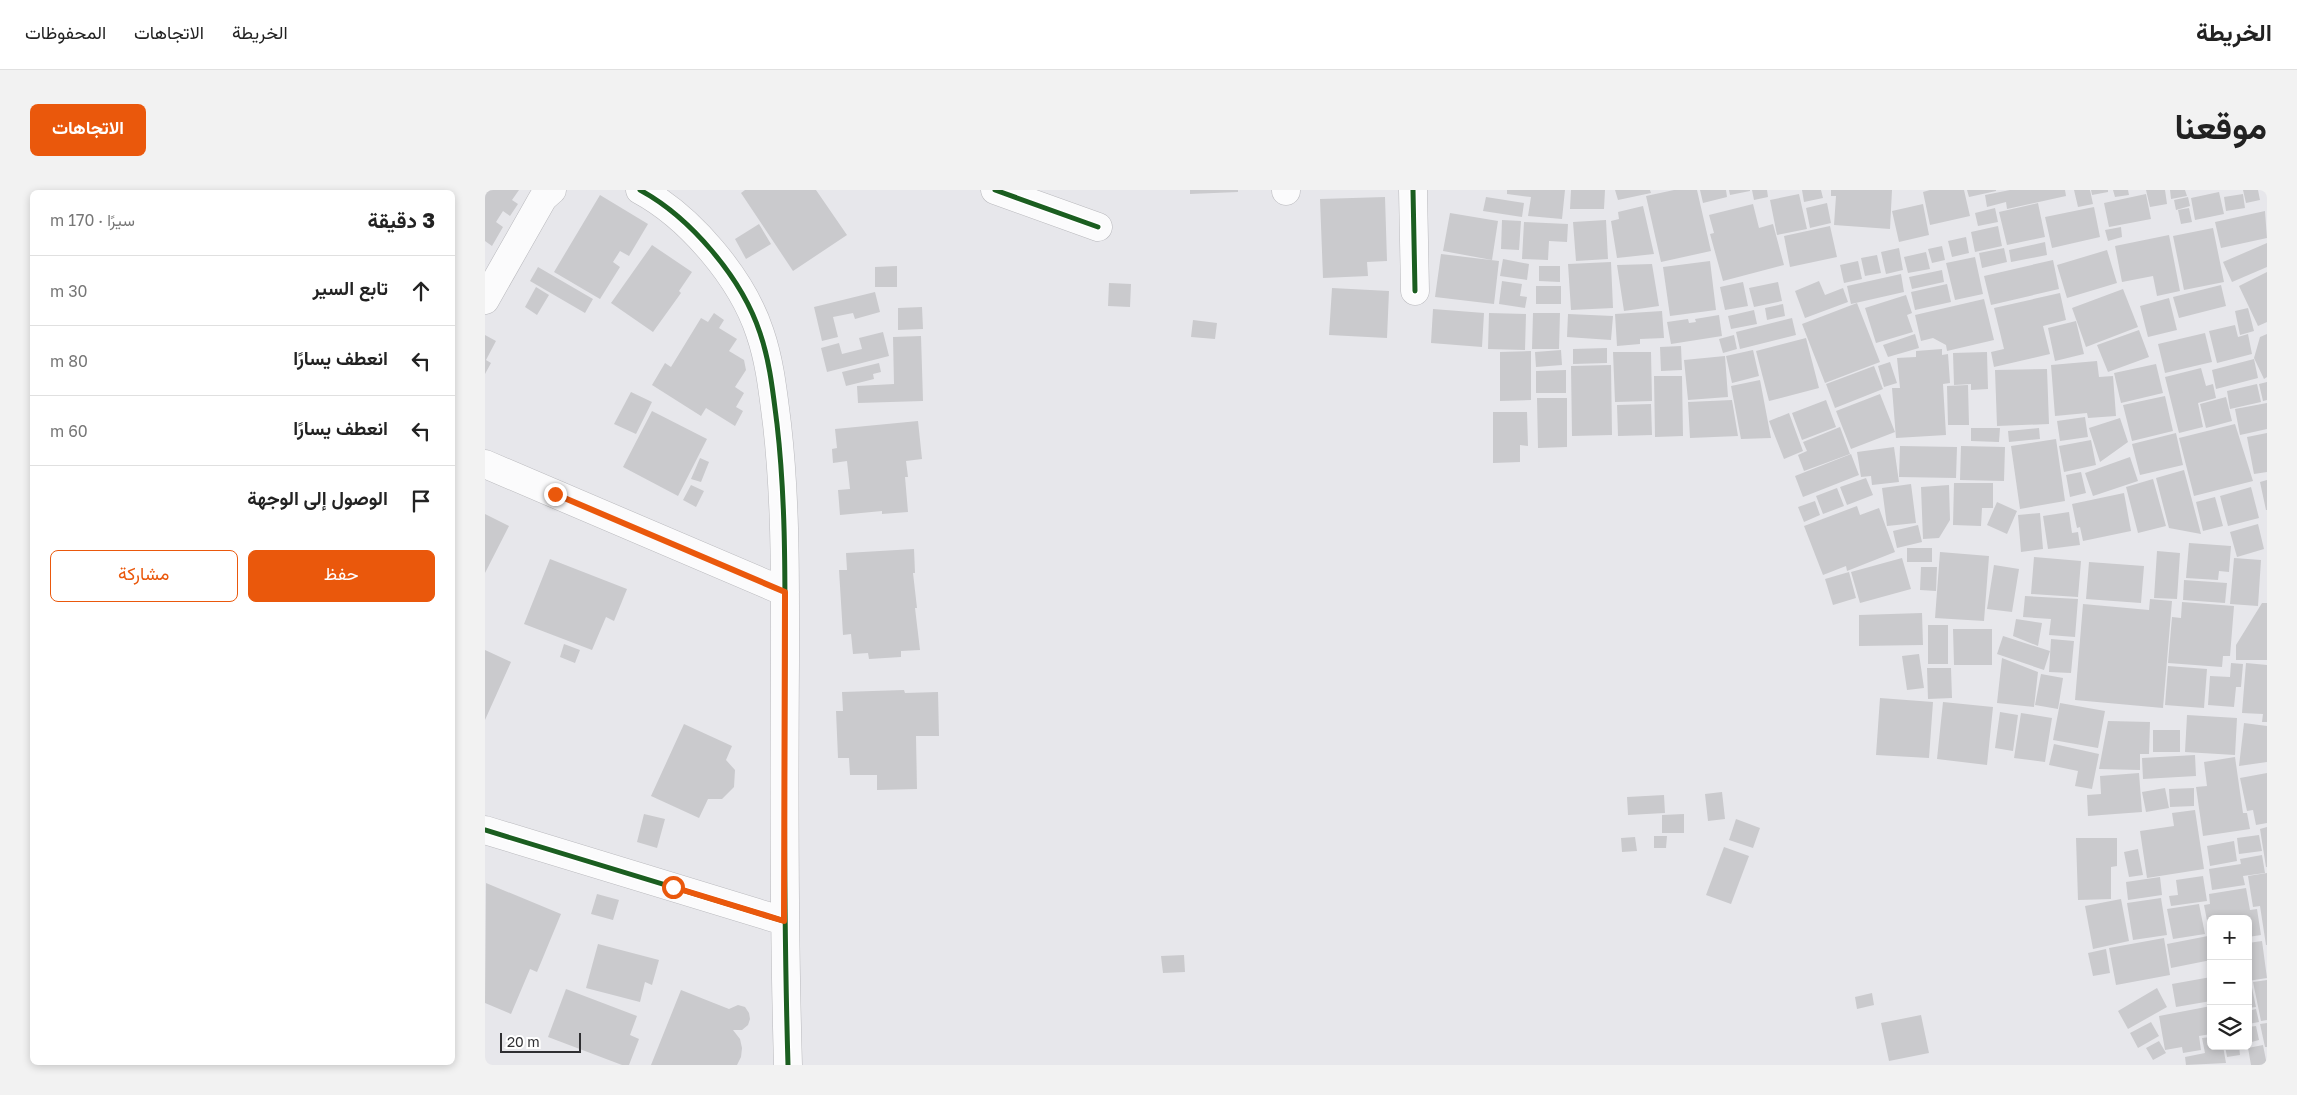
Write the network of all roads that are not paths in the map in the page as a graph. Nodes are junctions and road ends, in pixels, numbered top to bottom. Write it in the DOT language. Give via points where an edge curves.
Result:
graph roads {
  1 [pos="552,190"];
  2 [pos="640,190"];
  3 [pos="995,190"];
  4 [pos="1413,190"];
  5 [pos="1098,226"];
  6 [pos="1415,291"];
  7 [pos="485,300"];
  8 [pos="485,464"];
  9 [pos="785,592"];
  10 [pos="485,830"];
  11 [pos="784,921"];
  12 [pos="788,1065"];
  1 -- 7 [label="street" via="543,198"];
  2 -- 9 [label="street" via="660,200 703,240 740,289 760,332 772,384 781,462"];
  3 -- 5 [label="street"];
  4 -- 6 [label="street"];
  8 -- 9 [label="street"];
  9 -- 11 [label="street"];
  10 -- 11 [label="street"];
  11 -- 12 [label="street"];
}
